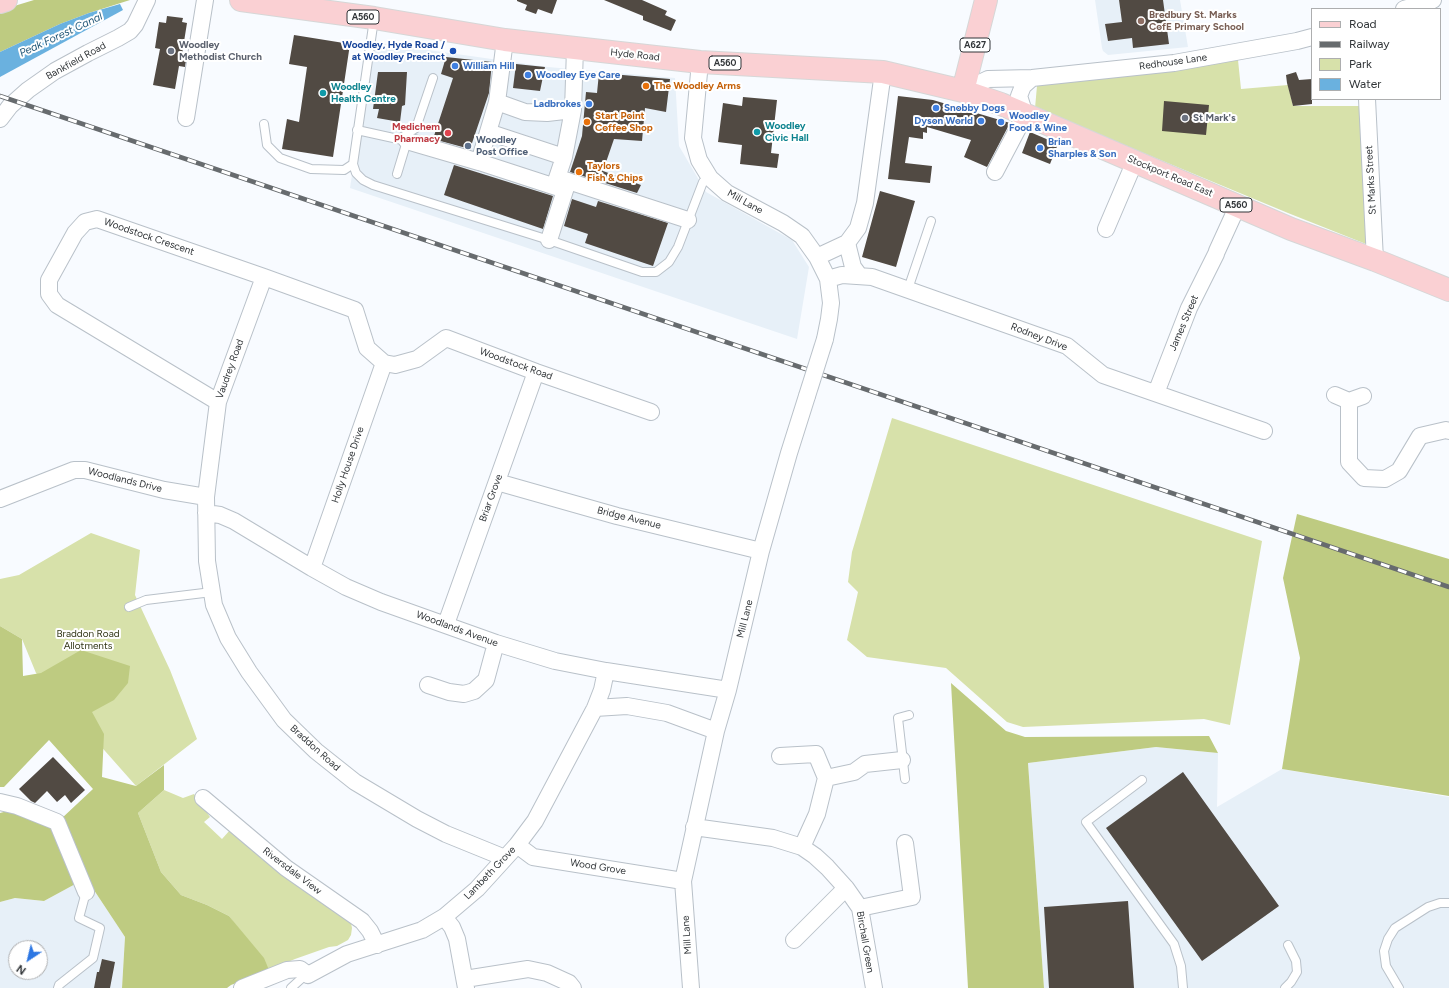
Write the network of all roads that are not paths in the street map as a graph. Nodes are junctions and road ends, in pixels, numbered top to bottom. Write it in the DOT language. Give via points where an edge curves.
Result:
graph roads {
  1 [pos="6,0"];
  2 [pos="147,0"];
  3 [pos="205,0"];
  4 [pos="241,0"];
  5 [pos="986,0"];
  6 [pos="1430,0"];
  7 [pos="0,2"];
  8 [pos="1407,8"];
  9 [pos="374,18"];
  10 [pos="1311,37"];
  11 [pos="505,40"];
  12 [pos="575,48"];
  13 [pos="700,62"];
  14 [pos="883,72"];
  15 [pos="433,78"];
  16 [pos="1032,78"];
  17 [pos="963,91"];
  18 [pos="1367,100"];
  19 [pos="496,102"];
  20 [pos="573,110"];
  21 [pos="1026,115"];
  22 [pos="186,118"];
  23 [pos="0,119"];
  24 [pos="264,124"];
  25 [pos="357,130"];
  26 [pos="488,132"];
  27 [pos="404,140"];
  28 [pos="564,157"];
  29 [pos="1135,161"];
  30 [pos="479,162"];
  31 [pos="353,164"];
  32 [pos="995,172"];
  33 [pos="397,174"];
  34 [pos="710,178"];
  35 [pos="567,186"];
  36 [pos="1238,205"];
  37 [pos="688,220"];
  38 [pos="931,221"];
  39 [pos="1106,228"];
  40 [pos="550,240"];
  41 [pos="847,243"];
  42 [pos="817,257"];
  43 [pos="1375,260"];
  44 [pos="859,275"];
  45 [pos="264,277"];
  46 [pos="828,279"];
  47 [pos="908,289"];
  48 [pos="1449,290"];
  49 [pos="384,363"];
  50 [pos="536,372"];
  51 [pos="1156,393"];
  52 [pos="1349,397"];
  53 [pos="218,402"];
  54 [pos="651,412"];
  55 [pos="1264,431"];
  56 [pos="1449,431"];
  57 [pos="497,482"];
  58 [pos="0,499"];
  59 [pos="206,505"];
  60 [pos="761,551"];
  61 [pos="312,568"];
  62 [pos="212,592"];
  63 [pos="129,607"];
  64 [pos="446,624"];
  65 [pos="496,643"];
  66 [pos="606,671"];
  67 [pos="428,685"];
  68 [pos="728,690"];
  69 [pos="595,708"];
  70 [pos="909,715"];
  71 [pos="716,731"];
  72 [pos="780,756"];
  73 [pos="902,760"];
  74 [pos="826,778"];
  75 [pos="905,779"];
  76 [pos="1142,780"];
  77 [pos="203,798"];
  78 [pos="0,802"];
  79 [pos="694,827"];
  80 [pos="905,843"];
  81 [pos="517,845"];
  82 [pos="802,847"];
  83 [pos="505,858"];
  84 [pos="684,881"];
  85 [pos="846,888"];
  86 [pos="86,892"];
  87 [pos="1449,903"];
  88 [pos="860,908"];
  89 [pos="444,917"];
  90 [pos="794,940"];
  91 [pos="376,945"];
  92 [pos="1288,945"];
  93 [pos="308,975"];
  94 [pos="466,983"];
  95 [pos="60,987"];
  96 [pos="242,988"];
  97 [pos="291,988"];
  98 [pos="573,988"];
  99 [pos="691,988"];
  100 [pos="874,988"];
  101 [pos="1183,988"];
  102 [pos="1285,988"];
  103 [pos="1399,988"];
  1 -- 7 [label="main road"];
  2 -- 23 [label="street, Bankfield Road" via="130,31 56,71 28,90"];
  3 -- 22 [label="street"];
  4 -- 9 [label="main road, Hyde Road / A560"];
  5 -- 17 [label="main road, A627"];
  6 -- 8 [label="street"];
  9 -- 11 [label="main road, Hyde Road / A560"];
  9 -- 25 [label="lane"];
  10 -- 16 [label="street, Redhouse Lane" via="1174,63"];
  11 -- 12 [label="main road, Hyde Road / A560"];
  11 -- 19 [label="street"];
  12 -- 13 [label="main road, Hyde Road / A560"];
  12 -- 20 [label="street"];
  13 -- 14 [label="main road, Hyde Road / A560"];
  13 -- 34 [label="street, Mill Lane" via="693,138 699,160"];
  14 -- 17 [label="main road, Hyde Road / A560"];
  14 -- 41 [label="street" via="865,202 858,228"];
  15 -- 27 [label="lane" via="416,128"];
  16 -- 17 [label="street, Redhouse Lane" via="988,79"];
  16 -- 21 [label="street" via="1023,86 1019,96"];
  17 -- 21 [label="main road, Hyde Road / A560"];
  18 -- 43 [label="street, St Marks Street"];
  19 -- 20 [label="street" via="525,112"];
  19 -- 26 [label="street"];
  20 -- 28 [label="street"];
  21 -- 29 [label="main road, Stockport Road East / A560"];
  21 -- 32 [label="street"];
  24 -- 31 [label="lane" via="267,146 280,158 311,169 344,170"];
  25 -- 27 [label="lane"];
  25 -- 31 [label="lane"];
  26 -- 28 [label="street"];
  26 -- 30 [label="street"];
  27 -- 30 [label="street"];
  27 -- 33 [label="lane"];
  28 -- 35 [label="street" via="557,178"];
  29 -- 36 [label="main road, Stockport Road East / A560"];
  29 -- 39 [label="street"];
  30 -- 35 [label="street"];
  31 -- 40 [label="lane" via="356,173 373,185"];
  34 -- 37 [label="lane" via="703,182"];
  34 -- 42 [label="street, Mill Lane" via="726,193 802,236"];
  35 -- 37 [label="street"];
  35 -- 40 [label="street"];
  36 -- 43 [label="main road, Stockport Road East / A560" via="1291,229"];
  36 -- 51 [label="street, James Street" via="1189,308"];
  37 -- 40 [label="lane" via="678,247 669,262 656,272 642,272"];
  38 -- 47 [label="lane"];
  41 -- 42 [label="street"];
  41 -- 44 [label="street" via="853,267"];
  42 -- 46 [label="street, Mill Lane"];
  43 -- 48 [label="main road, Stockport Road East / A560"];
  44 -- 46 [label="street, Rodney Drive" via="842,275"];
  44 -- 47 [label="street, Rodney Drive"];
  45 -- 49 [label="street, Woodstock Crescent" via="355,310 367,348"];
  45 -- 53 [label="street, Vaudrey Road"];
  45 -- 53 [label="street, Woodstock Crescent" via="96,219 85,222 75,233 48,280 49,294 57,306"];
  46 -- 60 [label="street, Mill Lane, bridge" via="831,303 829,319"];
  47 -- 51 [label="street, Rodney Drive" via="1067,346 1103,375"];
  49 -- 50 [label="street, Woodstock Road" via="395,364 417,358 446,338"];
  49 -- 61 [label="street, Holly House Drive"];
  50 -- 54 [label="street, Woodstock Road"];
  50 -- 57 [label="street, Briar Grove"];
  51 -- 55 [label="street, Rodney Drive"];
  52 -- 56 [label="street" via="1349,462 1364,478 1385,479 1399,471 1420,436"];
  53 -- 59 [label="street, Vaudrey Road"];
  57 -- 60 [label="street, Bridge Avenue" via="617,516"];
  57 -- 64 [label="street, Briar Grove"];
  58 -- 59 [label="street, Woodlands Drive" via="74,470 85,470 164,490"];
  59 -- 61 [label="street, Woodlands Avenue"];
  59 -- 62 [label="street, Braddon Road" via="207,561"];
  60 -- 68 [label="street, Mill Lane"];
  61 -- 64 [label="street, Woodlands Avenue" via="381,602"];
  62 -- 63 [label="lane" via="146,600"];
  62 -- 83 [label="street, Braddon Road" via="214,605 228,638 249,672 284,720 316,751 355,782 417,819"];
  64 -- 65 [label="street, Woodlands Avenue"];
  65 -- 66 [label="street, Woodlands Avenue" via="555,661"];
  65 -- 67 [label="street" via="486,680 474,691 464,694"];
  66 -- 68 [label="street, Woodlands Avenue"];
  66 -- 69 [label="street, Lambeth Grove"];
  68 -- 71 [label="street, Mill Lane"];
  69 -- 71 [label="street" via="627,706 667,713"];
  69 -- 81 [label="street, Lambeth Grove" via="535,821"];
  70 -- 73 [label="lane" via="898,718"];
  71 -- 79 [label="street, Mill Lane"];
  72 -- 74 [label="street" via="816,754"];
  73 -- 74 [label="street" via="865,764 854,772"];
  73 -- 75 [label="lane"];
  74 -- 82 [label="street" via="817,814"];
  76 -- 101 [label="lane" via="1086,822 1174,944 1181,966"];
  77 -- 91 [label="street, Riversdale View" via="286,868 362,921"];
  78 -- 86 [label="street" via="57,822"];
  79 -- 82 [label="street, Birchall Green" via="773,838"];
  79 -- 84 [label="street, Mill Lane"];
  80 -- 88 [label="street" via="912,897"];
  81 -- 83 [label="street, Lambeth Grove"];
  81 -- 84 [label="street, Wood Grove" via="533,857"];
  82 -- 85 [label="street, Birchall Green" via="827,867"];
  83 -- 89 [label="street, Lambeth Grove" via="477,889"];
  84 -- 99 [label="street, Mill Lane"];
  85 -- 88 [label="street, Birchall Green"];
  85 -- 90 [label="street"];
  86 -- 95 [label="lane" via="79,918 100,928 93,958"];
  87 -- 103 [label="lane" via="1428,907 1395,928 1388,939 1384,951 1386,966"];
  88 -- 100 [label="street, Birchall Green"];
  89 -- 91 [label="street, Lambeth Grove" via="422,930"];
  89 -- 94 [label="street" via="457,939"];
  91 -- 93 [label="street, Lambeth Grove" via="347,954"];
  92 -- 102 [label="lane" via="1296,961 1297,972"];
  93 -- 96 [label="street" via="300,969 287,970"];
  93 -- 97 [label="lane"];
  94 -- 98 [label="street" via="528,969 547,973 569,983"];
}
